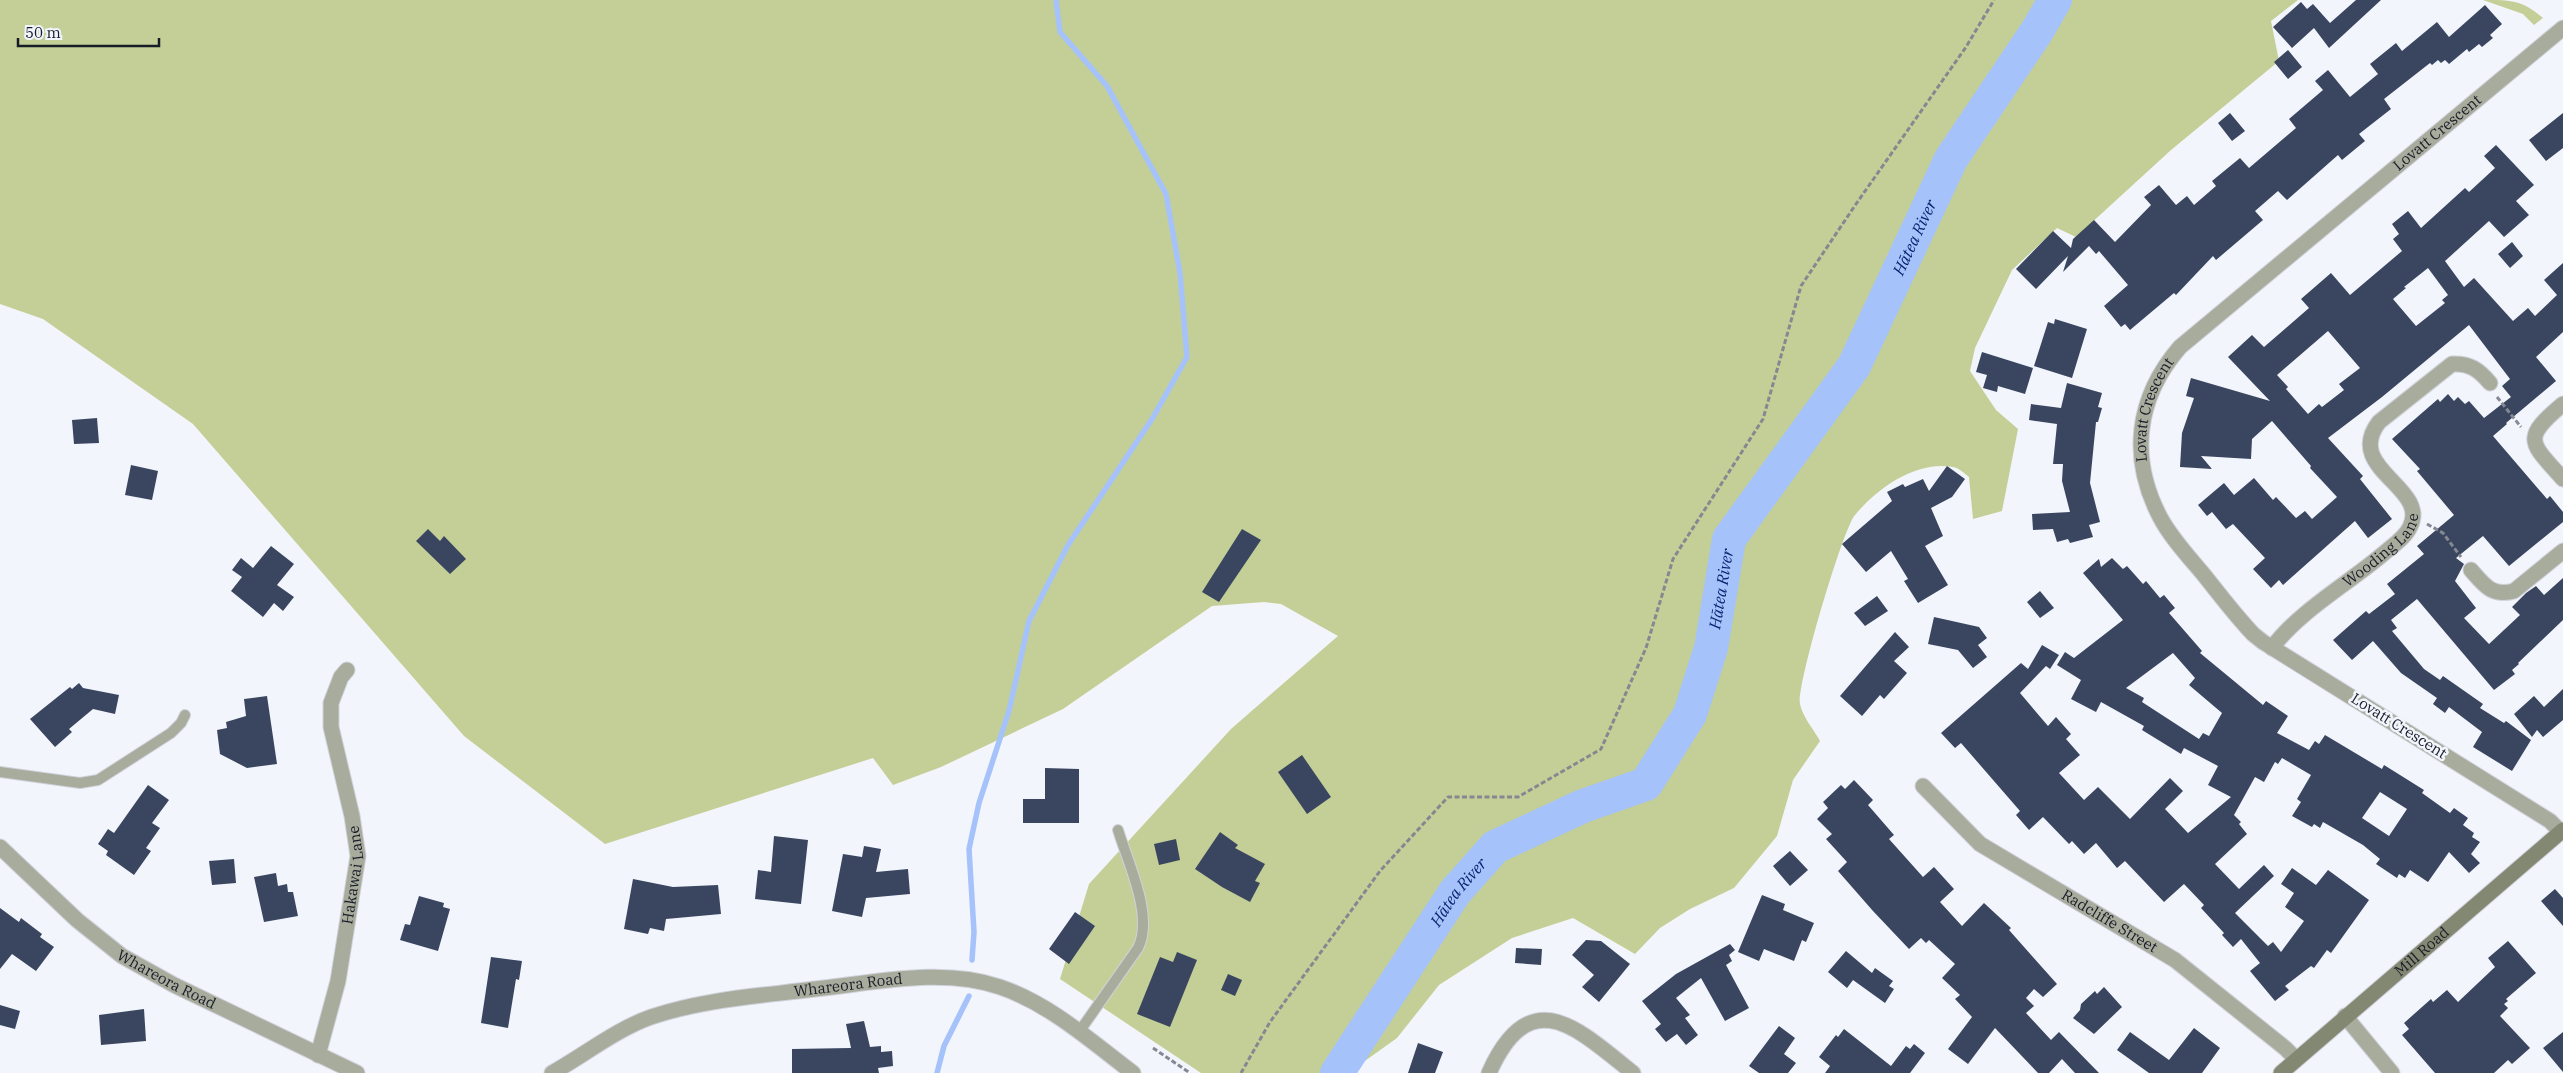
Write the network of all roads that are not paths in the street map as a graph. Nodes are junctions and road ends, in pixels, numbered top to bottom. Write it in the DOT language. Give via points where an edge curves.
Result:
graph roads {
  1 [pos="2563,28"];
  2 [pos="2490,382"];
  3 [pos="2563,404"];
  4 [pos="2563,479"];
  5 [pos="2563,550"];
  6 [pos="2471,570"];
  7 [pos="2272,648"];
  8 [pos="347,670"];
  9 [pos="184,715"];
  10 [pos="0,772"];
  11 [pos="1923,786"];
  12 [pos="1118,830"];
  13 [pos="2562,831"];
  14 [pos="0,847"];
  15 [pos="2345,1016"];
  16 [pos="1079,1032"];
  17 [pos="318,1055"];
  18 [pos="2296,1059"];
  19 [pos="357,1073"];
  20 [pos="552,1073"];
  21 [pos="1133,1073"];
  22 [pos="1489,1073"];
  23 [pos="1633,1073"];
  24 [pos="2281,1073"];
  25 [pos="2392,1073"];
  1 -- 7 [label="street, Lovatt Crescent" via="2180,347 2152,389 2141,428 2141,456 2150,494 2161,518 2174,539 2239,619"];
  2 -- 7 [label="street, Wooding Lane" via="2471,365 2452,364 2379,422 2372,431 2370,448 2375,460 2409,502 2413,518 2404,536 2284,632"];
  3 -- 4 [label="street" via="2538,427 2533,437 2537,449"];
  5 -- 6 [label="street" via="2514,591 2505,593 2487,589"];
  7 -- 13 [label="street, Lovatt Crescent"];
  8 -- 17 [label="street, Hakawai Lane" via="340,678 331,703 331,727 358,856 338,981"];
  9 -- 10 [label="lane" via="171,733 98,780 80,783"];
  11 -- 18 [label="street, Radcliffe Street" via="1980,844 2175,960"];
  12 -- 16 [label="lane" via="1142,912 1144,936"];
  13 -- 15 [label="main road, Mill Road"];
  14 -- 17 [label="street, Whareora Road" via="77,920 122,956"];
  15 -- 18 [label="main road, Mill Road"];
  15 -- 25 [label="street"];
  16 -- 20 [label="street, Whareora Road" via="1046,1009 1000,987 973,980 907,979 700,1003 649,1018"];
  16 -- 21 [label="street, Whareora Road"];
  17 -- 19 [label="street, Whareora Road"];
  18 -- 24 [label="main road, Mill Road"];
  22 -- 23 [label="street" via="1502,1046 1519,1028 1547,1020 1576,1030"];
}
